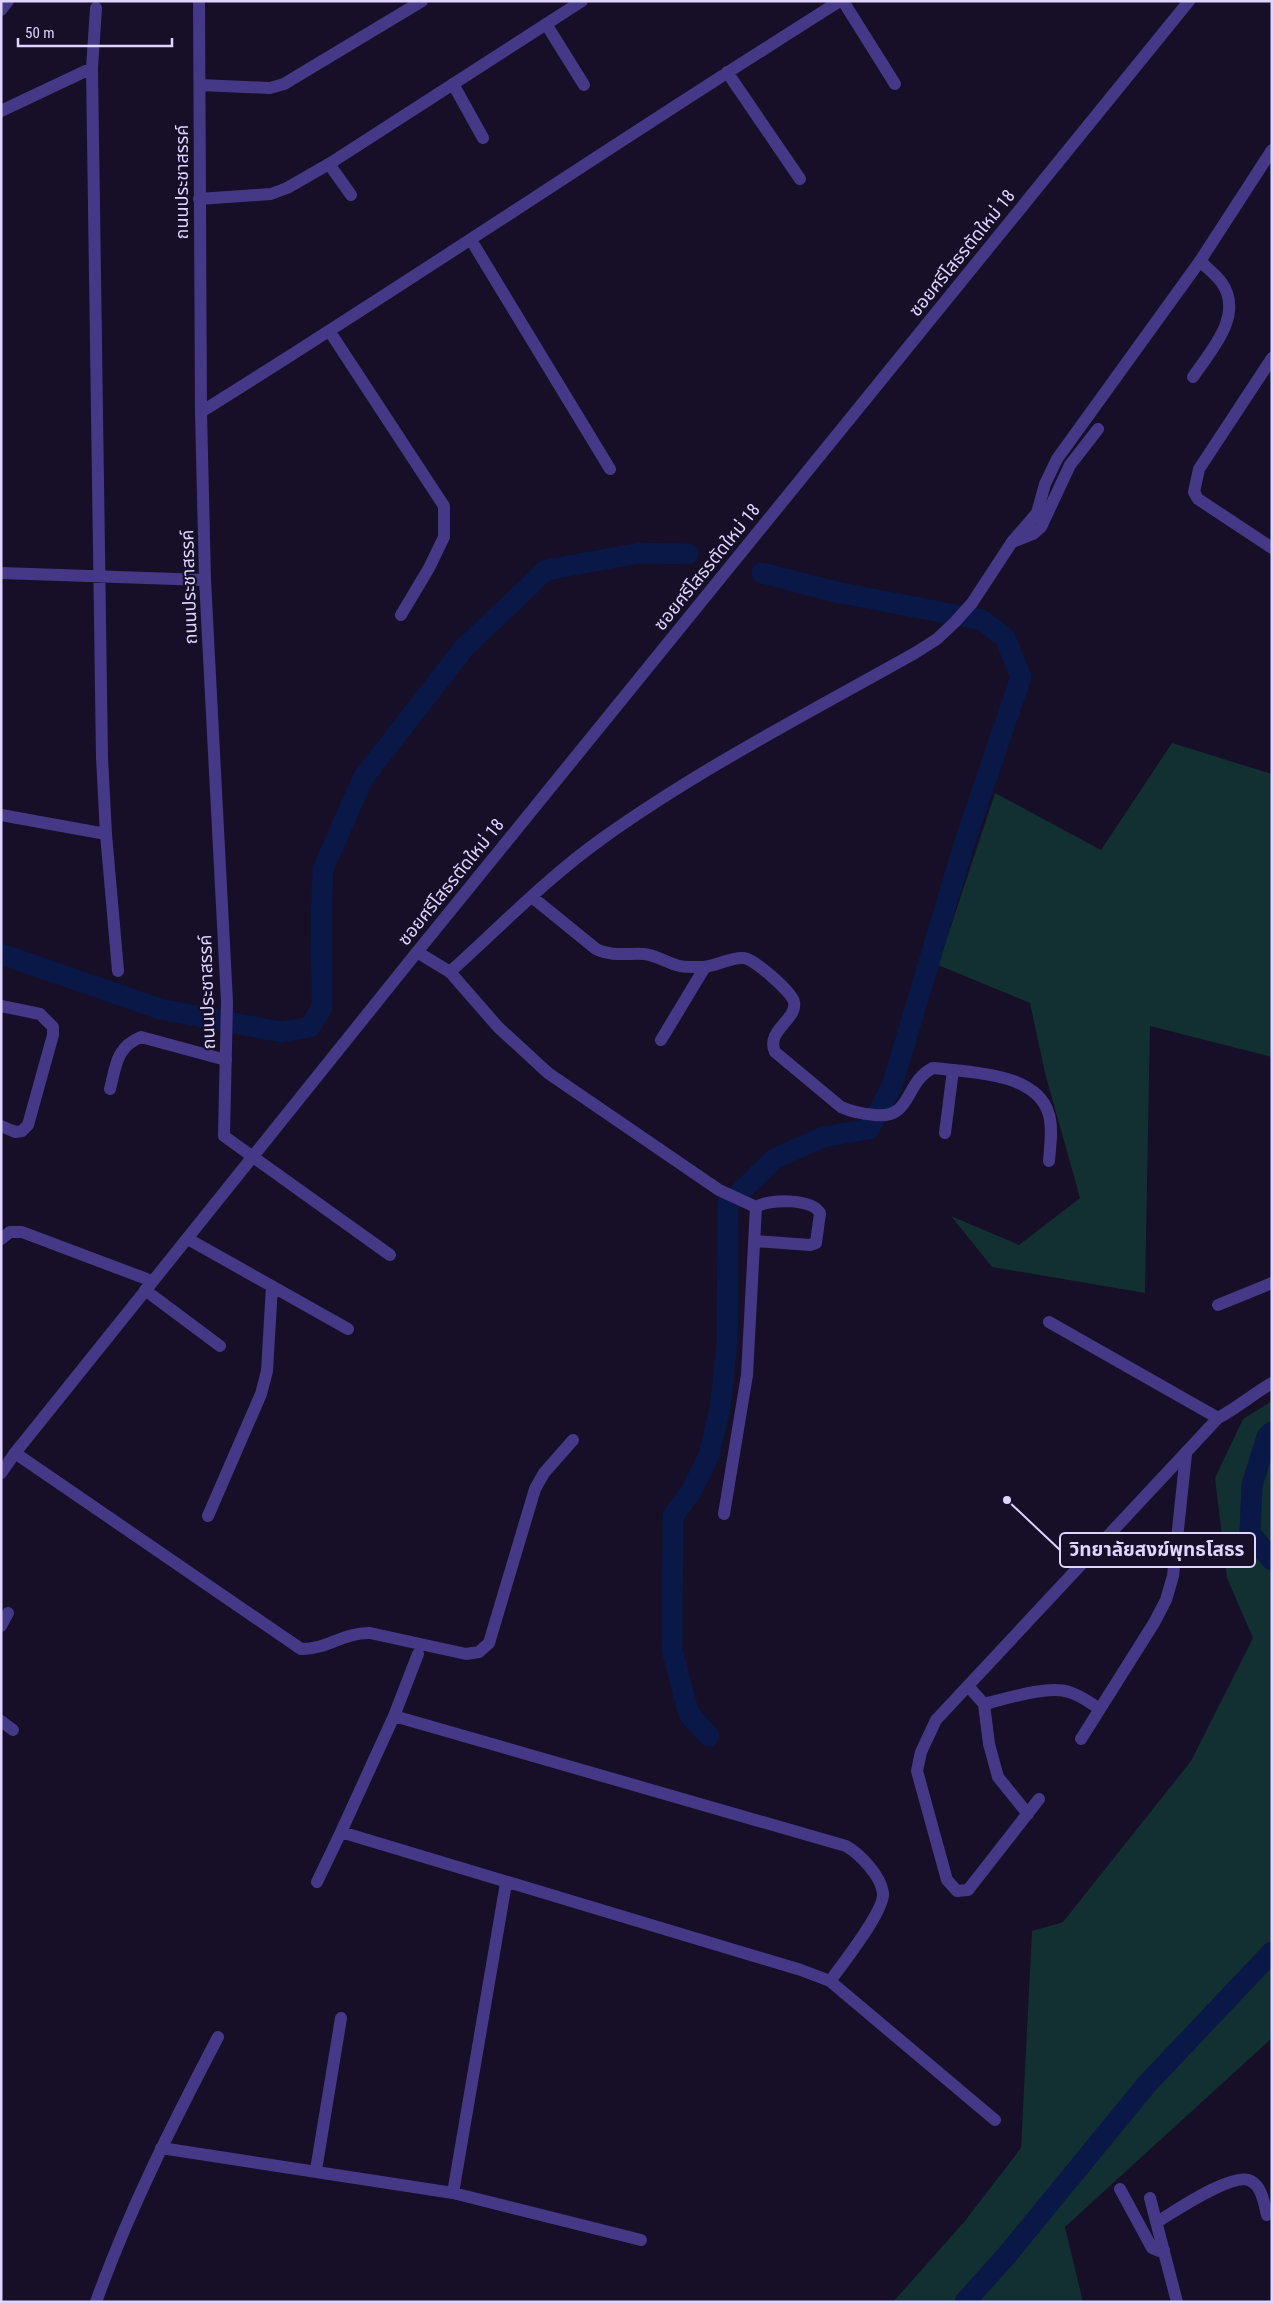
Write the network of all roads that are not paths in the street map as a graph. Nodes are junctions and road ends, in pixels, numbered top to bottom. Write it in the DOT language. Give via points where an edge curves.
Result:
graph roads {
  1 [pos="8,1"];
  2 [pos="198,1"];
  3 [pos="422,1"];
  4 [pos="582,1"];
  5 [pos="841,1"];
  6 [pos="1189,1"];
  7 [pos="96,8"];
  8 [pos="1,10"];
  9 [pos="546,24"];
  10 [pos="92,68"];
  11 [pos="727,72"];
  12 [pos="453,84"];
  13 [pos="895,84"];
  14 [pos="200,85"];
  15 [pos="584,85"];
  16 [pos="1,111"];
  17 [pos="483,138"];
  18 [pos="1272,150"];
  19 [pos="329,164"];
  20 [pos="800,179"];
  21 [pos="351,195"];
  22 [pos="199,199"];
  23 [pos="471,240"];
  24 [pos="1200,262"];
  25 [pos="330,332"];
  26 [pos="1272,358"];
  27 [pos="1193,377"];
  28 [pos="201,412"];
  29 [pos="1098,428"];
  30 [pos="610,469"];
  31 [pos="1012,542"];
  32 [pos="1272,548"];
  33 [pos="1,573"];
  34 [pos="100,576"];
  35 [pos="205,580"];
  36 [pos="401,616"];
  37 [pos="1,815"];
  38 [pos="106,834"];
  39 [pos="532,897"];
  40 [pos="417,952"];
  41 [pos="705,966"];
  42 [pos="118,971"];
  43 [pos="450,972"];
  44 [pos="1,1006"];
  45 [pos="661,1040"];
  46 [pos="226,1060"];
  47 [pos="953,1070"];
  48 [pos="110,1089"];
  49 [pos="1,1126"];
  50 [pos="946,1133"];
  51 [pos="253,1157"];
  52 [pos="1049,1161"];
  53 [pos="756,1207"];
  54 [pos="1,1239"];
  55 [pos="188,1239"];
  56 [pos="754,1241"];
  57 [pos="390,1256"];
  58 [pos="1272,1283"];
  59 [pos="149,1286"];
  60 [pos="272,1286"];
  61 [pos="1218,1305"];
  62 [pos="1049,1322"];
  63 [pos="348,1329"];
  64 [pos="220,1346"];
  65 [pos="1272,1383"];
  66 [pos="1218,1418"];
  67 [pos="573,1440"];
  68 [pos="14,1453"];
  69 [pos="1186,1454"];
  70 [pos="1,1473"];
  71 [pos="724,1514"];
  72 [pos="208,1516"];
  73 [pos="8,1613"];
  74 [pos="1,1626"];
  75 [pos="418,1654"];
  76 [pos="968,1686"];
  77 [pos="984,1704"];
  78 [pos="1100,1709"];
  79 [pos="394,1716"];
  80 [pos="1,1721"];
  81 [pos="13,1730"];
  82 [pos="1081,1739"];
  83 [pos="1039,1799"];
  84 [pos="1028,1814"];
  85 [pos="341,1832"];
  86 [pos="317,1882"];
  87 [pos="506,1883"];
  88 [pos="830,1981"];
  89 [pos="341,2018"];
  90 [pos="218,2036"];
  91 [pos="996,2120"];
  92 [pos="161,2148"];
  93 [pos="316,2170"];
  94 [pos="1120,2189"];
  95 [pos="453,2193"];
  96 [pos="1150,2198"];
  97 [pos="1267,2215"];
  98 [pos="1157,2222"];
  99 [pos="641,2240"];
  100 [pos="1164,2250"];
  101 [pos="96,2302"];
  102 [pos="1177,2302"];
  1 -- 8 [label="street"];
  2 -- 14 [label="street, ถนนประชาสรรค์"];
  3 -- 14 [label="street" via="284,84 270,88"];
  4 -- 9 [label="street"];
  5 -- 11 [label="street"];
  5 -- 13 [label="street"];
  6 -- 40 [label="street, ซอยศรีโสธรตัดใหม่ 18"];
  7 -- 10 [label="street"];
  9 -- 12 [label="street"];
  9 -- 15 [label="street"];
  10 -- 16 [label="street"];
  10 -- 34 [label="street"];
  11 -- 20 [label="street"];
  11 -- 23 [label="street"];
  12 -- 17 [label="street"];
  12 -- 19 [label="street"];
  14 -- 22 [label="street, ถนนประชาสรรค์"];
  18 -- 24 [label="street"];
  19 -- 21 [label="street"];
  19 -- 22 [label="street" via="294,185 271,194"];
  22 -- 28 [label="street, ถนนประชาสรรค์"];
  23 -- 25 [label="street"];
  23 -- 30 [label="street"];
  24 -- 27 [label="street" via="1223,285 1230,311 1227,325"];
  24 -- 31 [label="street" via="1057,459 1037,512"];
  25 -- 28 [label="street"];
  25 -- 36 [label="street" via="444,506 444,537"];
  26 -- 32 [label="street" via="1199,469 1194,492 1198,499"];
  28 -- 35 [label="street, ถนนประชาสรรค์"];
  29 -- 31 [label="street" via="1070,465 1041,527 1033,534"];
  31 -- 39 [label="street" via="972,602 937,640 650,806 590,848"];
  33 -- 34 [label="street"];
  34 -- 35 [label="street"];
  34 -- 38 [label="street"];
  35 -- 46 [label="street, ถนนประชาสรรค์" via="227,1002"];
  37 -- 38 [label="street"];
  38 -- 42 [label="street"];
  39 -- 41 [label="street" via="596,949 607,954 645,954 679,966"];
  39 -- 43 [label="street"];
  40 -- 43 [label="street"];
  40 -- 51 [label="street, ซอยศรีโสธรตัดใหม่ 18"];
  41 -- 45 [label="street"];
  41 -- 47 [label="street" via="736,959 753,960 789,993 794,1008 772,1046 841,1107 882,1116 897,1112 924,1072 933,1068"];
  43 -- 53 [label="street" via="498,1027 548,1073 719,1190"];
  44 -- 49 [label="street" via="40,1014 53,1027 53,1035 28,1125 15,1132"];
  46 -- 48 [label="street" via="141,1037 127,1042 118,1057"];
  46 -- 51 [label="street, ถนนประชาสรรค์" via="224,1136"];
  47 -- 50 [label="street"];
  47 -- 52 [label="street" via="1002,1076 1040,1097 1050,1117"];
  51 -- 55 [label="street, ซอยศรีโสธรตัดใหม่ 18"];
  51 -- 57 [label="street"];
  53 -- 56 [label="street"];
  53 -- 56 [label="street" via="764,1202 793,1202 814,1207 820,1213 816,1243"];
  54 -- 59 [label="street" via="10,1232 22,1232"];
  55 -- 59 [label="street, ซอยศรีโสธรตัดใหม่ 18"];
  55 -- 60 [label="street"];
  56 -- 71 [label="street" via="747,1375"];
  58 -- 61 [label="street"];
  59 -- 64 [label="street"];
  59 -- 68 [label="street, ซอยศรีโสธรตัดใหม่ 18"];
  60 -- 63 [label="street"];
  60 -- 72 [label="street" via="267,1372"];
  62 -- 66 [label="street"];
  65 -- 66 [label="street"];
  66 -- 69 [label="street"];
  67 -- 68 [label="street" via="544,1473 535,1489 489,1643 479,1652 466,1654 357,1632 312,1650 301,1649"];
  68 -- 70 [label="street, ซอยศรีโสธรตัดใหม่ 18"];
  69 -- 76 [label="street"];
  69 -- 78 [label="street" via="1173,1576 1166,1600"];
  73 -- 74 [label="street"];
  75 -- 79 [label="street"];
  76 -- 77 [label="street"];
  76 -- 84 [label="street" via="936,1720 921,1752 917,1771 947,1880 957,1891 968,1890"];
  77 -- 78 [label="street" via="1058,1689 1071,1692"];
  77 -- 84 [label="street" via="989,1744 998,1777"];
  78 -- 82 [label="street"];
  79 -- 85 [label="street"];
  79 -- 88 [label="street" via="846,1846 860,1854 883,1893 880,1909"];
  80 -- 81 [label="street"];
  83 -- 84 [label="street"];
  85 -- 86 [label="street"];
  85 -- 87 [label="street"];
  87 -- 88 [label="street"];
  87 -- 95 [label="street"];
  88 -- 91 [label="street"];
  89 -- 93 [label="street"];
  90 -- 92 [label="street"];
  92 -- 93 [label="street"];
  92 -- 101 [label="street" via="116,2246"];
  93 -- 95 [label="street"];
  94 -- 100 [label="street" via="1152,2248"];
  95 -- 99 [label="street"];
  96 -- 98 [label="street"];
  97 -- 98 [label="street" via="1258,2186 1242,2179 1210,2191"];
  98 -- 100 [label="street"];
  100 -- 102 [label="street"];
}
